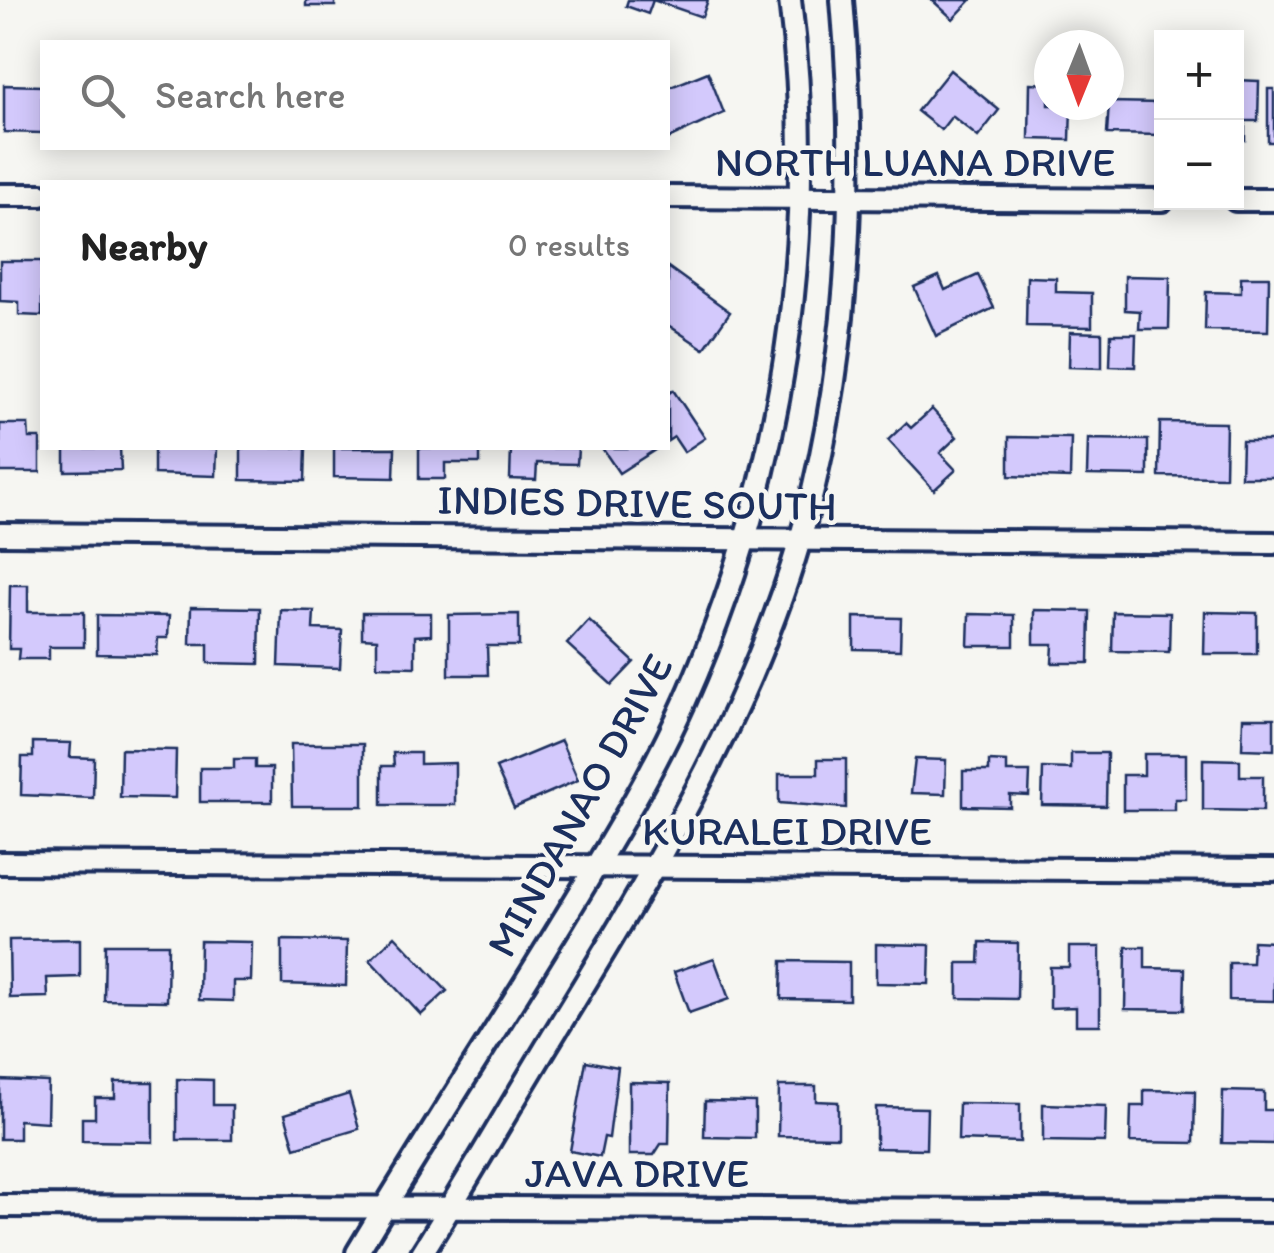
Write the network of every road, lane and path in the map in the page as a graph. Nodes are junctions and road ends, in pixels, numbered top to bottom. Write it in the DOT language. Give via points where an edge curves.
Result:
graph roads {
  1 [pos="790,0"];
  2 [pos="842,0"];
  3 [pos="0,194"];
  4 [pos="40,195"];
  5 [pos="670,198"];
  6 [pos="801,198"];
  7 [pos="852,198"];
  8 [pos="1154,200"];
  9 [pos="1244,200"];
  10 [pos="1274,200"];
  11 [pos="0,534"];
  12 [pos="744,540"];
  13 [pos="799,541"];
  14 [pos="1274,543"];
  15 [pos="0,863"];
  16 [pos="656,866"];
  17 [pos="595,868"];
  18 [pos="1274,870"];
  19 [pos="0,1206"];
  20 [pos="451,1207"];
  21 [pos="383,1209"];
  22 [pos="1274,1210"];
  23 [pos="357,1253"];
  24 [pos="422,1253"];
  1 -- 6 [label="street, MINDANAO DRIVE"];
  2 -- 7 [label="street"];
  3 -- 4 [label="street"];
  5 -- 6 [label="street, NORTH LUANA DRIVE"];
  6 -- 7 [label="street, NORTH LUANA DRIVE"];
  6 -- 12 [label="street, MINDANAO DRIVE" via="787,346"];
  7 -- 8 [label="street, NORTH LUANA DRIVE"];
  7 -- 13 [label="street" via="832,390"];
  9 -- 10 [label="street"];
  11 -- 12 [label="street, INDIES DRIVE SOUTH"];
  12 -- 13 [label="street, INDIES DRIVE SOUTH"];
  12 -- 17 [label="street, MINDANAO DRIVE" via="684,704"];
  13 -- 14 [label="street, INDIES DRIVE SOUTH"];
  13 -- 16 [label="street" via="736,714"];
  15 -- 17 [label="street, KURALEI DRIVE"];
  16 -- 17 [label="street, KURALEI DRIVE"];
  16 -- 18 [label="street, KURALEI DRIVE"];
  16 -- 20 [label="street"];
  17 -- 21 [label="street, MINDANAO DRIVE"];
  19 -- 21 [label="street, JAVA DRIVE"];
  20 -- 21 [label="street, JAVA DRIVE"];
  20 -- 22 [label="street, JAVA DRIVE"];
  20 -- 24 [label="street"];
  21 -- 23 [label="street, MINDANAO DRIVE"];
}
